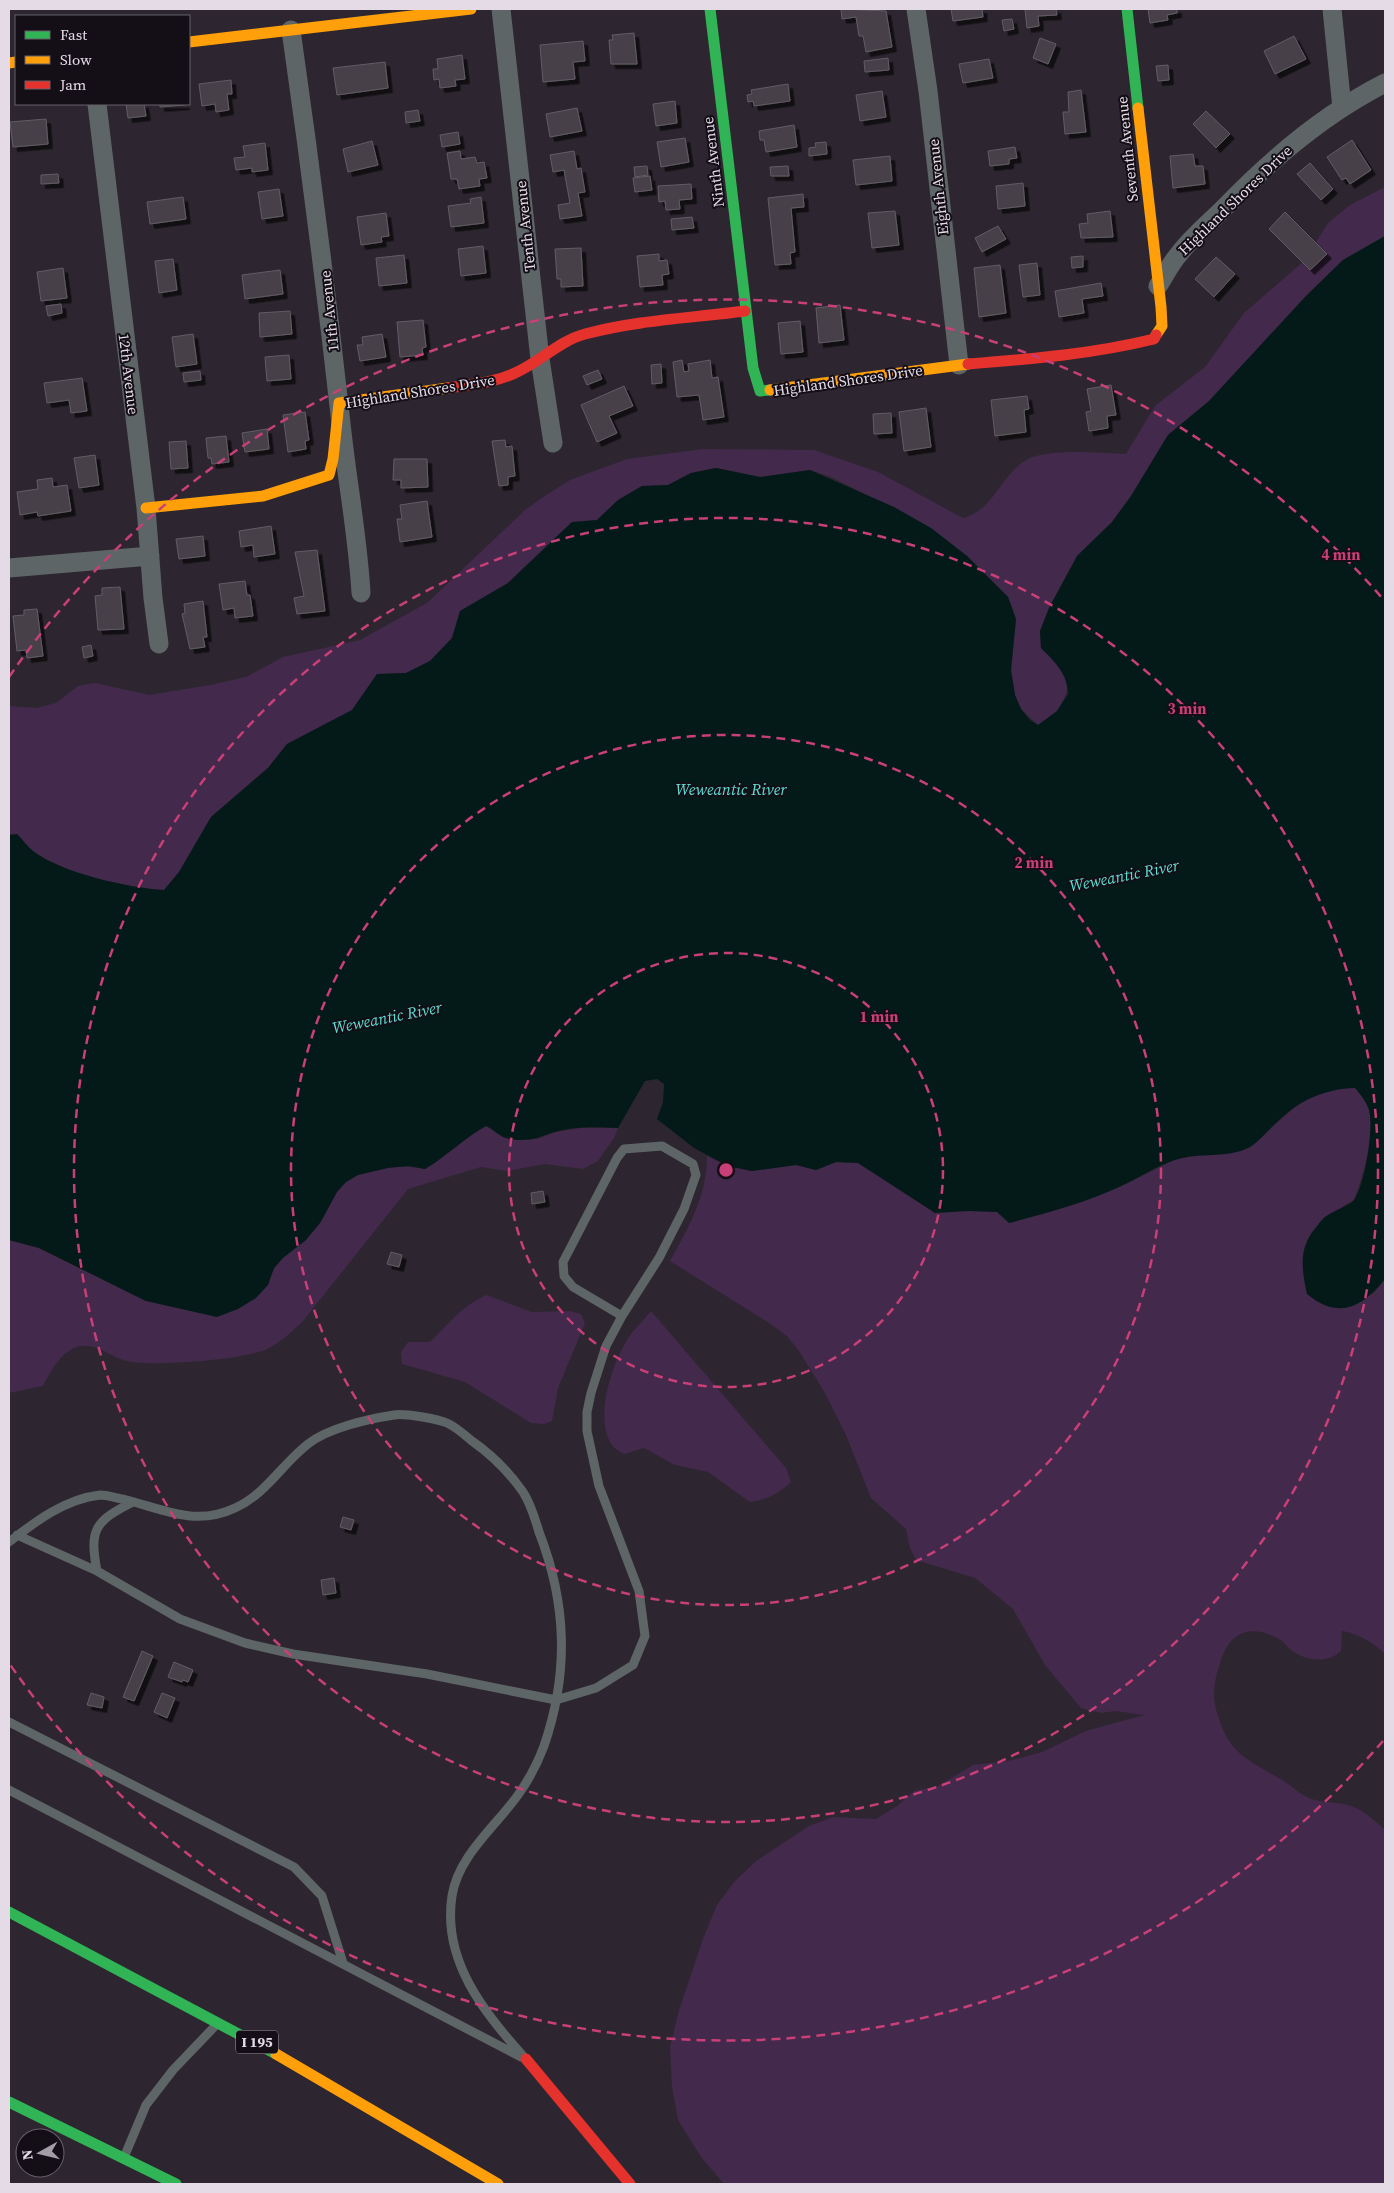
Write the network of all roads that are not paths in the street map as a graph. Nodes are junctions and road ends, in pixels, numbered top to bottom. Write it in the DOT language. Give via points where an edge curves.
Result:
graph roads {
  1 [pos="471,9"];
  2 [pos="501,9"];
  3 [pos="710,9"];
  4 [pos="916,9"];
  5 [pos="1127,9"];
  6 [pos="1332,9"];
  7 [pos="291,30"];
  8 [pos="190,42"];
  9 [pos="1385,83"];
  10 [pos="97,105"];
  11 [pos="1342,108"];
  12 [pos="1158,286"];
  13 [pos="746,311"];
  14 [pos="540,359"];
  15 [pos="959,365"];
  16 [pos="339,403"];
  17 [pos="553,443"];
  18 [pos="146,508"];
  19 [pos="150,556"];
  20 [pos="9,568"];
  21 [pos="361,593"];
  22 [pos="159,644"];
  23 [pos="622,1316"];
  24 [pos="132,1502"];
  25 [pos="17,1536"];
  26 [pos="9,1542"];
  27 [pos="97,1572"];
  28 [pos="556,1700"];
  29 [pos="9,1722"];
  30 [pos="9,1790"];
  31 [pos="9,1912"];
  32 [pos="342,1963"];
  33 [pos="219,2021"];
  34 [pos="526,2059"];
  35 [pos="9,2102"];
  36 [pos="124,2158"];
  37 [pos="176,2184"];
  38 [pos="498,2184"];
  39 [pos="630,2184"];
  1 -- 7 [label="main road"];
  2 -- 14 [label="street, Tenth Avenue"];
  3 -- 13 [label="main road, Ninth Avenue"];
  4 -- 15 [label="street, Eighth Avenue"];
  5 -- 12 [label="main road, Seventh Avenue"];
  6 -- 11 [label="street"];
  7 -- 8 [label="main road"];
  7 -- 16 [label="street, 11th Avenue" via="320,234"];
  9 -- 11 [label="street, Highland Shores Drive"];
  10 -- 18 [label="street, 12th Avenue"];
  11 -- 12 [label="street, Highland Shores Drive" via="1309,129 1245,186 1178,254"];
  12 -- 15 [label="main road, Highland Shores Drive" via="1162,326 1154,339 1060,356"];
  13 -- 14 [label="main road, Highland Shores Drive" via="584,334 559,345"];
  13 -- 15 [label="main road, Highland Shores Drive" via="760,391"];
  14 -- 16 [label="main road, Highland Shores Drive" via="516,373 488,382"];
  14 -- 17 [label="street, Tenth Avenue"];
  16 -- 18 [label="main road, Highland Shores Drive" via="329,475 263,496"];
  16 -- 21 [label="street, 11th Avenue"];
  18 -- 19 [label="street, 12th Avenue"];
  19 -- 20 [label="street"];
  19 -- 22 [label="street, 12th Avenue"];
  23 -- 23 [label="lane" via="684,1209 696,1175 693,1164 662,1146 624,1149 563,1262 564,1276 573,1287"];
  23 -- 28 [label="lane" via="606,1346 591,1393 587,1431 599,1486 639,1591 644,1636 632,1665 618,1676 596,1688"];
  24 -- 25 [label="lane" via="103,1495 75,1500"];
  24 -- 27 [label="lane" via="102,1520 94,1537"];
  24 -- 28 [label="lane" via="179,1515 206,1518 234,1509 256,1496 310,1442 351,1424 398,1414 447,1423 494,1457 525,1494 544,1544 559,1602 563,1633"];
  25 -- 26 [label="lane"];
  25 -- 27 [label="lane"];
  27 -- 28 [label="lane" via="180,1619 245,1643"];
  28 -- 34 [label="lane" via="543,1749 519,1794 463,1865 452,1894 451,1924 466,1980 496,2025"];
  29 -- 32 [label="lane" via="294,1867 322,1896"];
  30 -- 32 [label="lane"];
  31 -- 33 [label="main road, I 195"];
  32 -- 34 [label="lane"];
  33 -- 36 [label="lane" via="173,2070 146,2105"];
  33 -- 38 [label="main road, I 195" via="435,2144"];
  34 -- 39 [label="main road"];
  35 -- 36 [label="main road"];
  36 -- 37 [label="main road"];
}
